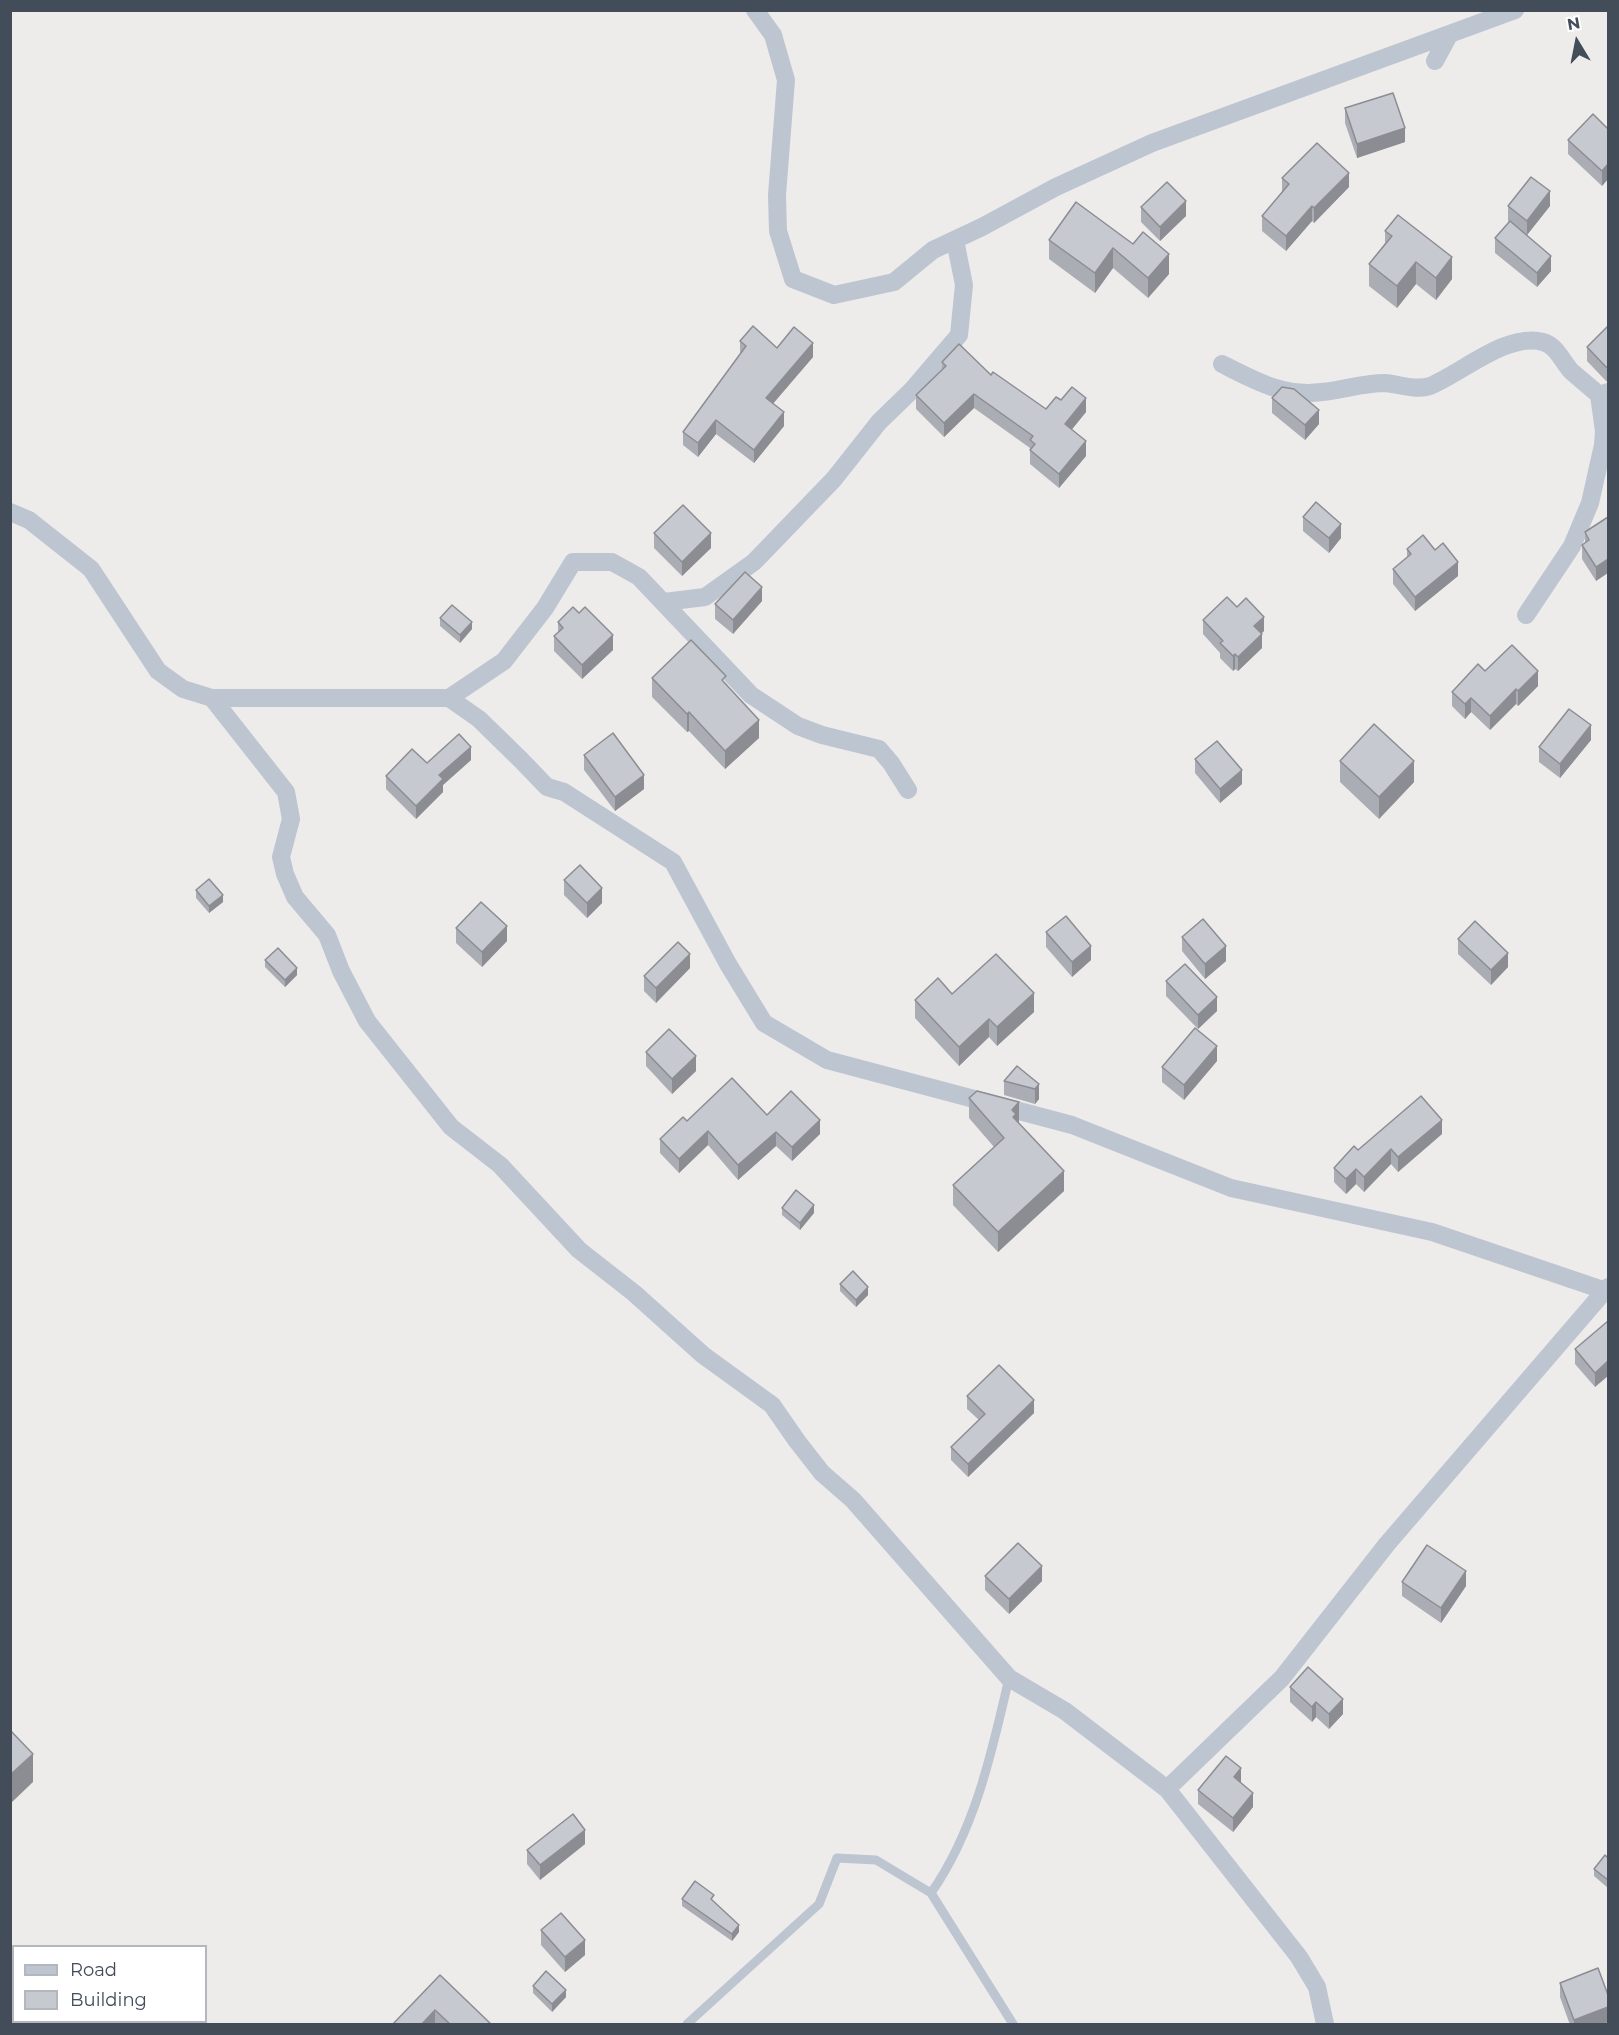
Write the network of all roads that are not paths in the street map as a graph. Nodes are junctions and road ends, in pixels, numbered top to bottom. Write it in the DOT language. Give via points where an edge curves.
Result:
graph roads {
  1 [pos="755,10"];
  2 [pos="1515,10"];
  3 [pos="1449,35"];
  4 [pos="1435,61"];
  5 [pos="955,240"];
  6 [pos="1222,364"];
  7 [pos="1604,393"];
  8 [pos="10,513"];
  9 [pos="664,602"];
  10 [pos="1526,615"];
  11 [pos="212,698"];
  12 [pos="449,698"];
  13 [pos="908,790"];
  14 [pos="1607,1289"];
  15 [pos="1009,1678"];
  16 [pos="1167,1789"];
  17 [pos="931,1893"];
  18 [pos="687,2025"];
  19 [pos="1013,2025"];
  20 [pos="1325,2025"];
  1 -- 5 [label="street" via="773,35 786,81 778,231 793,279 834,295 894,282 933,250"];
  2 -- 3 [label="street"];
  3 -- 4 [label="street"];
  3 -- 5 [label="street" via="1152,143"];
  5 -- 9 [label="street" via="964,285 959,335 879,422 834,479 754,562 705,597"];
  6 -- 7 [label="street" via="1267,386 1304,394 1364,384 1429,387 1499,348 1533,340 1552,346 1572,371"];
  7 -- 10 [label="street" via="1604,431 1590,503 1572,546"];
  8 -- 11 [label="street" via="29,520 91,569 158,671 183,688"];
  9 -- 12 [label="street" via="639,577 612,562 573,562 545,608 504,660"];
  9 -- 13 [label="street" via="751,695 798,726 879,749"];
  11 -- 12 [label="street"];
  11 -- 15 [label="street" via="286,792 291,819 281,857 295,897 327,935 367,1021 426,1097 451,1127 500,1165 579,1250 703,1355 772,1405 822,1473 853,1500"];
  12 -- 14 [label="street" via="479,719 547,787 564,792 673,862 764,1023 827,1060 1072,1125 1231,1188 1432,1232"];
  14 -- 16 [label="street" via="1387,1544 1282,1678"];
  15 -- 16 [label="street" via="1065,1711"];
  15 -- 17 [label="lane" via="974,1810"];
  16 -- 20 [label="street" via="1299,1957 1317,1987"];
  17 -- 18 [label="lane" via="876,1860 837,1858 819,1904"];
  17 -- 19 [label="lane"];
}
